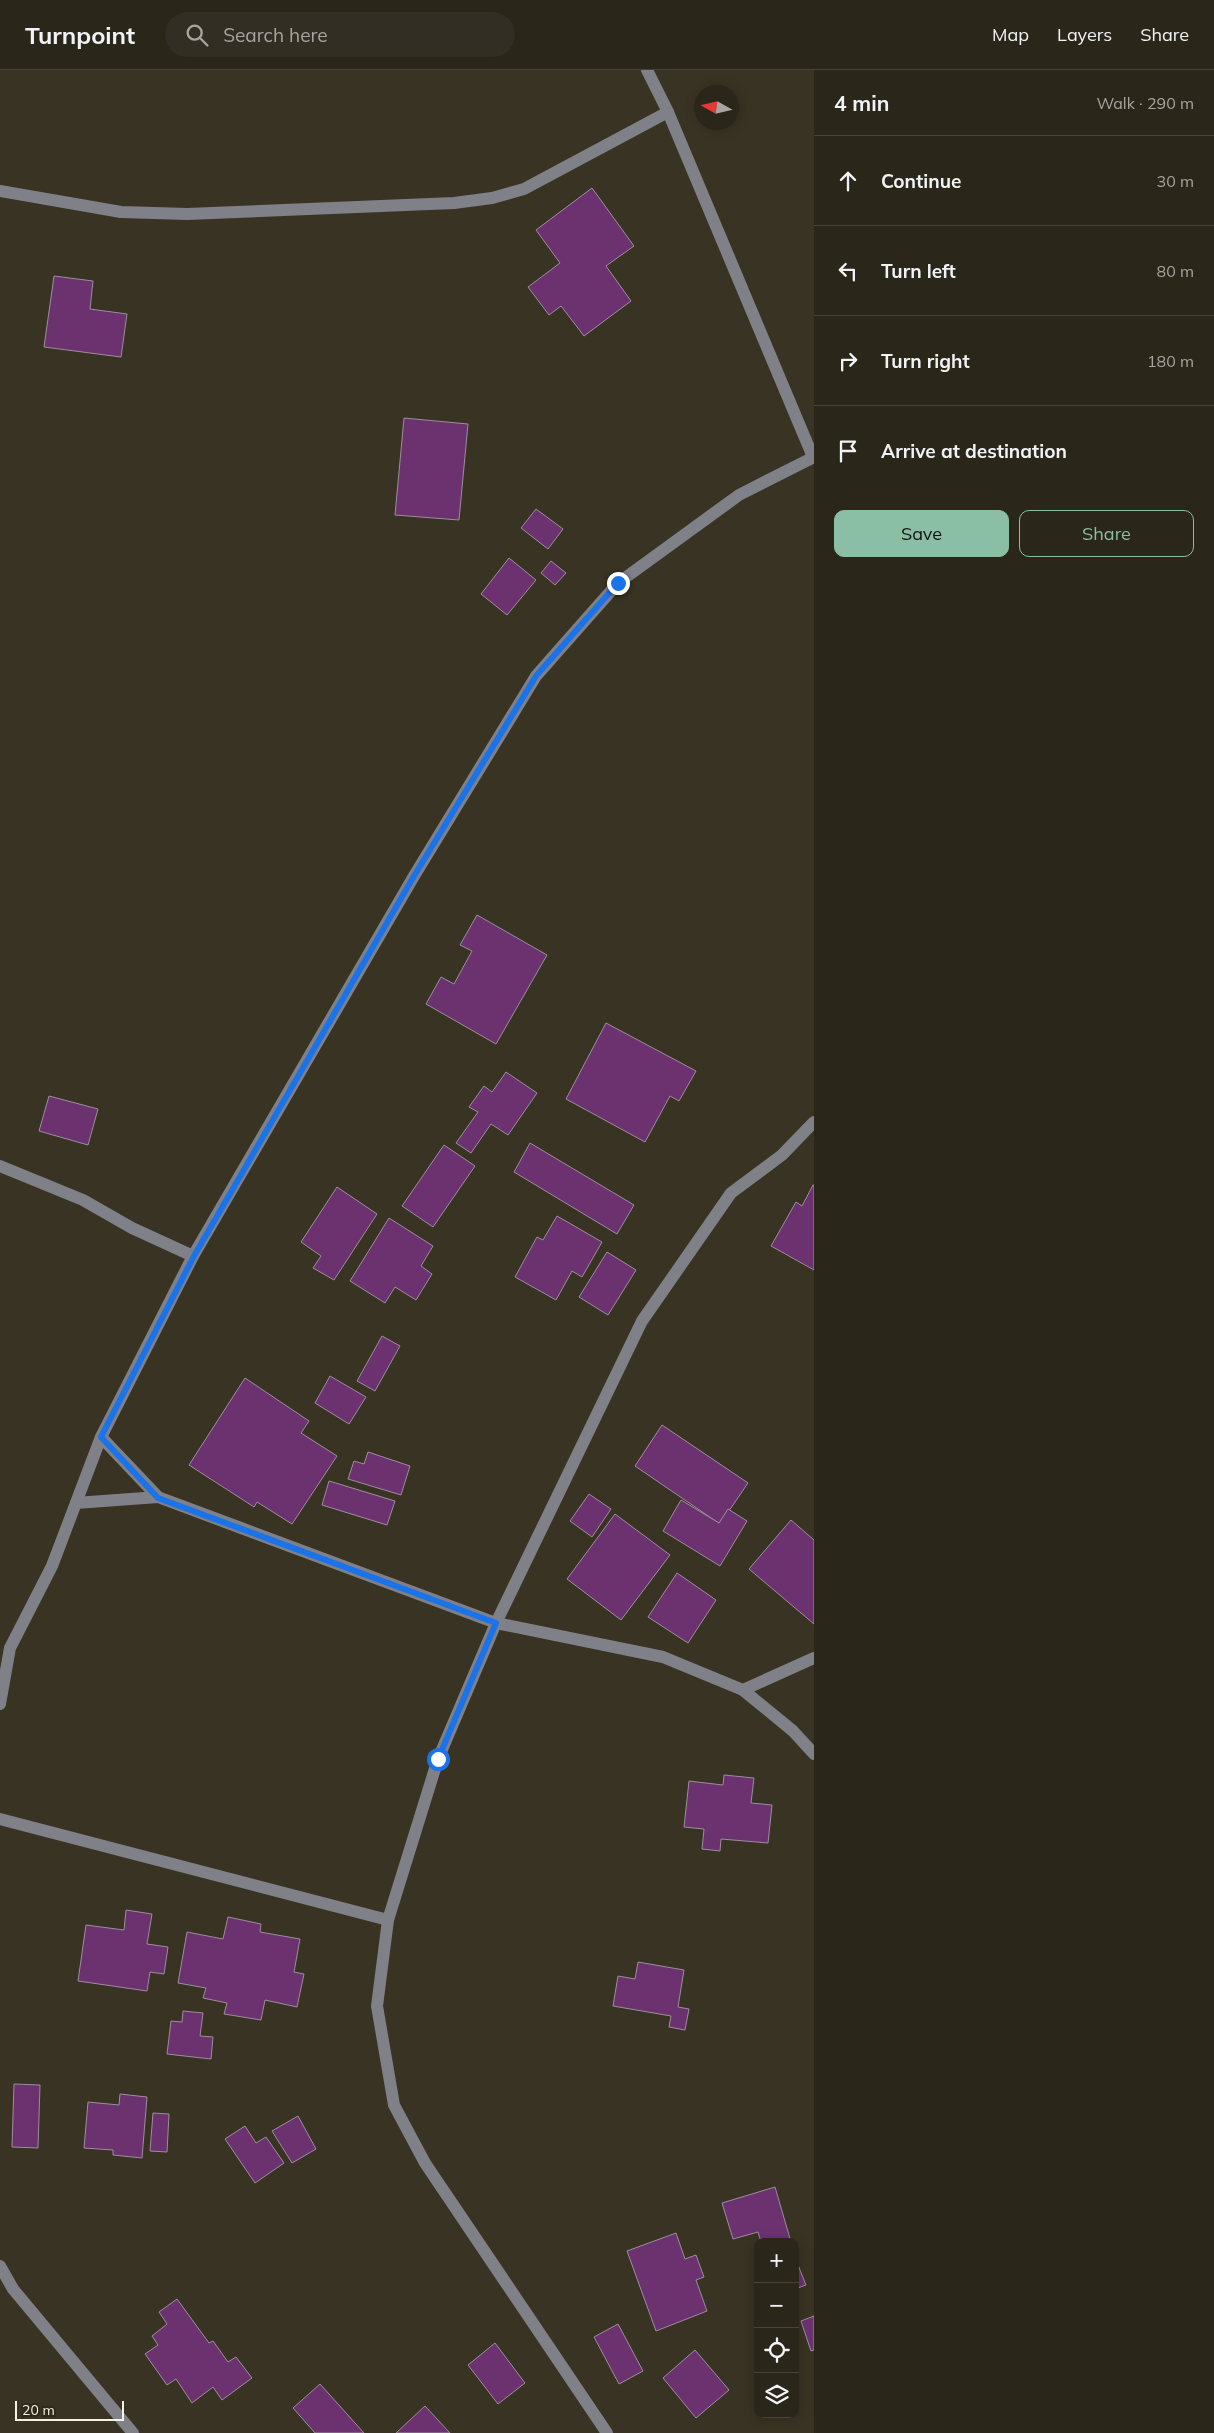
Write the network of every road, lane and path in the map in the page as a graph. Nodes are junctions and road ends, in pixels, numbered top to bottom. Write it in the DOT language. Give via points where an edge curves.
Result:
graph roads {
  1 [pos="647,70"];
  2 [pos="668,112"];
  3 [pos="0,191"];
  4 [pos="814,457"];
  5 [pos="814,1122"];
  6 [pos="0,1166"];
  7 [pos="194,1256"];
  8 [pos="101,1437"];
  9 [pos="158,1498"];
  10 [pos="76,1503"];
  11 [pos="496,1623"];
  12 [pos="5,1646"];
  13 [pos="814,1658"];
  14 [pos="743,1690"];
  15 [pos="0,1704"];
  16 [pos="814,1754"];
  17 [pos="0,1819"];
  18 [pos="388,1920"];
  19 [pos="0,2266"];
  20 [pos="133,2433"];
  21 [pos="607,2433"];
  1 -- 2 [label="street"];
  2 -- 3 [label="street" via="524,189 492,198 454,203 187,214 121,212"];
  2 -- 4 [label="street"];
  4 -- 7 [label="street" via="739,495 618,583 536,676 414,876"];
  5 -- 11 [label="street" via="782,1155 731,1193 642,1321"];
  6 -- 7 [label="street" via="83,1200 132,1228"];
  7 -- 8 [label="street"];
  8 -- 9 [label="street"];
  8 -- 10 [label="street"];
  9 -- 10 [label="street"];
  9 -- 11 [label="street"];
  10 -- 12 [label="street" via="52,1566"];
  11 -- 14 [label="street" via="663,1657"];
  11 -- 18 [label="street" via="438,1759"];
  12 -- 15 [label="street"];
  13 -- 14 [label="street"];
  14 -- 16 [label="street" via="793,1731"];
  17 -- 18 [label="street"];
  18 -- 21 [label="street" via="377,2006 394,2105 425,2163"];
  19 -- 20 [label="street" via="13,2289"];
}
